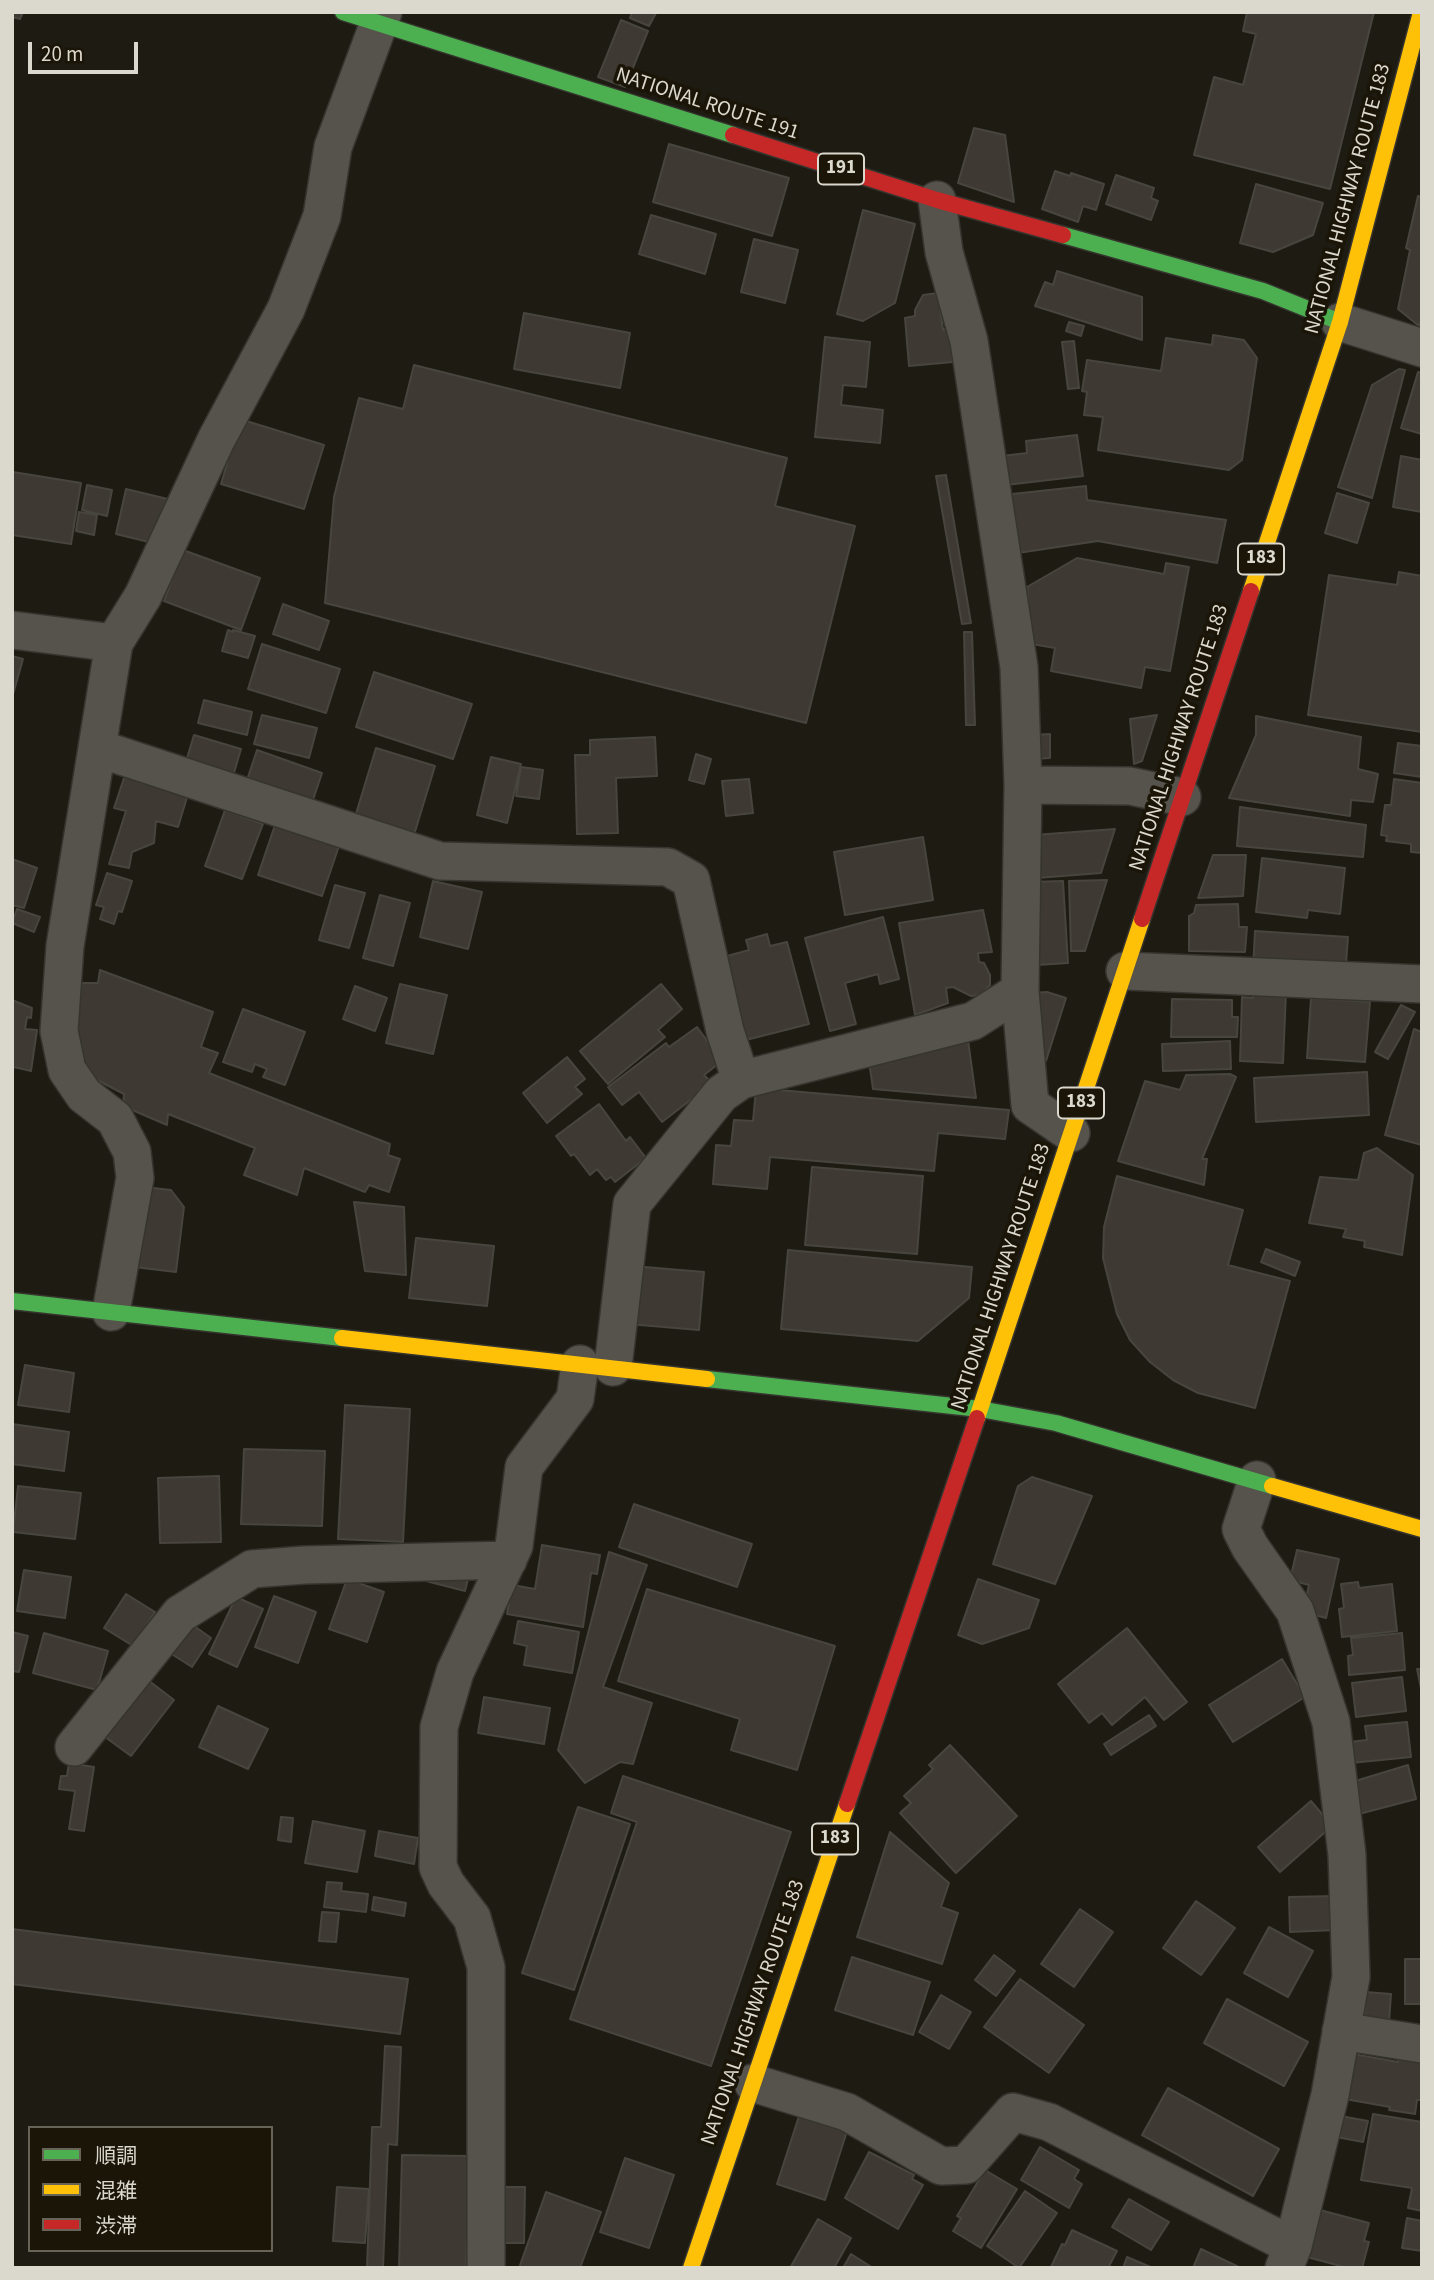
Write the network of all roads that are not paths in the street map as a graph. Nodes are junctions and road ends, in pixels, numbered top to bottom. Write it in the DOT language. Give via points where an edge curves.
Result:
graph roads {
  1 [pos="343,12"];
  2 [pos="1421,12"];
  3 [pos="381,18"];
  4 [pos="937,200"];
  5 [pos="1340,322"];
  6 [pos="1422,348"];
  7 [pos="12,630"];
  8 [pos="114,643"];
  9 [pos="97,748"];
  10 [pos="1023,785"];
  11 [pos="1182,797"];
  12 [pos="1125,971"];
  13 [pos="1422,984"];
  14 [pos="1020,991"];
  15 [pos="741,1080"];
  16 [pos="1071,1133"];
  17 [pos="12,1301"];
  18 [pos="111,1312"];
  19 [pos="596,1365"];
  20 [pos="980,1409"];
  21 [pos="1257,1480"];
  22 [pos="1422,1529"];
  23 [pos="508,1560"];
  24 [pos="74,1747"];
  25 [pos="1341,2031"];
  26 [pos="1422,2044"];
  27 [pos="753,2083"];
  28 [pos="1289,2257"];
  29 [pos="485,2268"];
  30 [pos="691,2268"];
  1 -- 3 [label="main road, NATIONAL ROUTE 191 / 191"];
  2 -- 5 [label="main road, NATIONAL HIGHWAY ROUTE 183 / 183"];
  3 -- 4 [label="main road, NATIONAL ROUTE 191 / 191"];
  3 -- 8 [label="street" via="333,147 322,216 286,309 216,440 143,596"];
  4 -- 5 [label="main road, NATIONAL ROUTE 191 / 191" via="1263,291"];
  4 -- 10 [label="street" via="944,252 969,345 1019,667"];
  5 -- 6 [label="street"];
  5 -- 11 [label="main road, NATIONAL HIGHWAY ROUTE 183 / 183"];
  7 -- 8 [label="street"];
  8 -- 9 [label="street"];
  9 -- 15 [label="street" via="440,862 668,867 691,880 725,1031"];
  9 -- 18 [label="street" via="65,946 59,1031 67,1070 84,1095 115,1119 132,1152 135,1178"];
  10 -- 11 [label="street" via="1130,786"];
  10 -- 14 [label="street"];
  11 -- 12 [label="main road, NATIONAL HIGHWAY ROUTE 183 / 183"];
  12 -- 13 [label="street"];
  12 -- 16 [label="main road, NATIONAL HIGHWAY ROUTE 183 / 183"];
  14 -- 15 [label="street" via="973,1021"];
  14 -- 16 [label="street" via="1030,1105"];
  15 -- 19 [label="street" via="721,1094 632,1204"];
  16 -- 20 [label="main road, NATIONAL HIGHWAY ROUTE 183 / 183"];
  17 -- 18 [label="main road"];
  18 -- 19 [label="main road"];
  19 -- 20 [label="main road"];
  19 -- 23 [label="street" via="524,1468 514,1546"];
  20 -- 21 [label="main road" via="1056,1423"];
  20 -- 27 [label="main road, NATIONAL HIGHWAY ROUTE 183 / 183"];
  21 -- 22 [label="main road"];
  21 -- 25 [label="street" via="1241,1529 1295,1611 1331,1722 1348,1882 1351,1977"];
  23 -- 24 [label="street" via="252,1569 180,1614"];
  23 -- 29 [label="street" via="455,1672 439,1727 438,1867 472,1918 486,1967"];
  25 -- 26 [label="street"];
  25 -- 28 [label="street" via="1330,2095"];
  27 -- 28 [label="street" via="846,2112 941,2166 966,2165 1013,2112 1049,2122"];
  27 -- 30 [label="main road, NATIONAL HIGHWAY ROUTE 183 / 183"];
}
